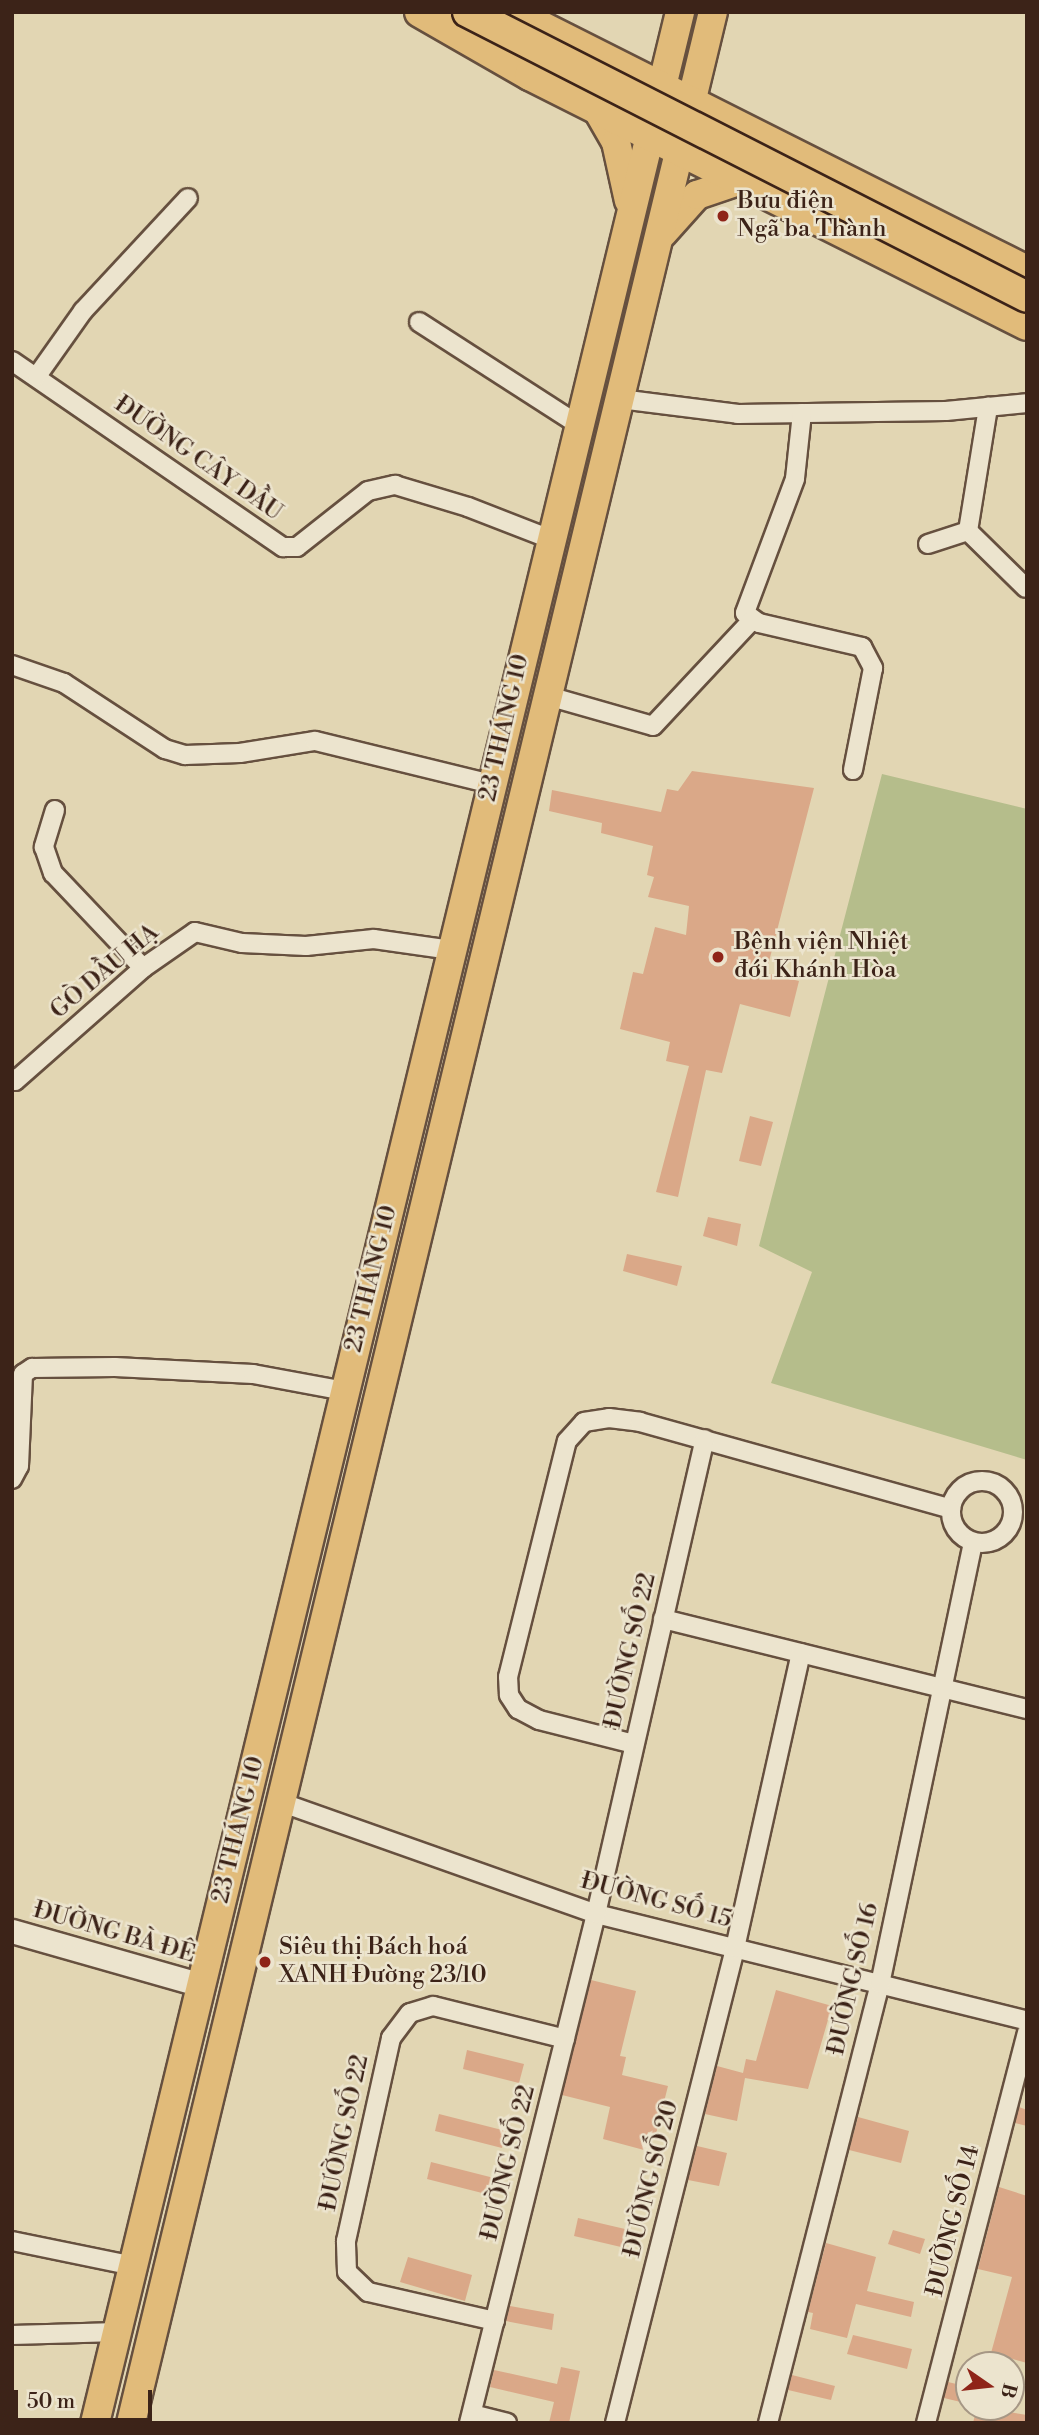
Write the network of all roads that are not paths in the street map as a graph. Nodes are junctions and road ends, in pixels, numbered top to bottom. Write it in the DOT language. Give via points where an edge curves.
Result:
graph roads {
  1 [pos="420,12"];
  2 [pos="467,12"];
  3 [pos="512,12"];
  4 [pos="680,12"];
  5 [pos="713,12"];
  6 [pos="662,89"];
  7 [pos="691,104"];
  8 [pos="597,109"];
  9 [pos="650,136"];
  10 [pos="679,150"];
  11 [pos="741,180"];
  12 [pos="188,198"];
  13 [pos="630,217"];
  14 [pos="657,241"];
  15 [pos="1027,271"];
  16 [pos="1027,297"];
  17 [pos="419,322"];
  18 [pos="1027,325"];
  19 [pos="12,361"];
  20 [pos="37,376"];
  21 [pos="620,399"];
  22 [pos="1027,403"];
  23 [pos="988,407"];
  24 [pos="802,413"];
  25 [pos="579,425"];
  26 [pos="968,531"];
  27 [pos="550,539"];
  28 [pos="928,544"];
  29 [pos="1026,588"];
  30 [pos="753,619"];
  31 [pos="12,665"];
  32 [pos="548,696"];
  33 [pos="853,770"];
  34 [pos="492,784"];
  35 [pos="55,810"];
  36 [pos="451,950"];
  37 [pos="143,968"];
  38 [pos="13,1081"];
  39 [pos="345,1391"];
  40 [pos="705,1439"];
  41 [pos="12,1479"];
  42 [pos="951,1509"];
  43 [pos="1019,1523"];
  44 [pos="973,1543"];
  45 [pos="663,1619"];
  46 [pos="801,1653"];
  47 [pos="1027,1709"];
  48 [pos="634,1744"];
  49 [pos="280,1802"];
  50 [pos="596,1914"];
  51 [pos="12,1931"];
  52 [pos="736,1948"];
  53 [pos="880,1983"];
  54 [pos="202,1985"];
  55 [pos="1027,2021"];
  56 [pos="1027,2032"];
  57 [pos="565,2039"];
  58 [pos="12,2241"];
  59 [pos="134,2266"];
  60 [pos="495,2320"];
  61 [pos="118,2332"];
  62 [pos="12,2335"];
  63 [pos="471,2418"];
  64 [pos="95,2423"];
  65 [pos="131,2423"];
  66 [pos="507,2423"];
  67 [pos="615,2423"];
  68 [pos="768,2423"];
  69 [pos="926,2423"];
  1 -- 8 [label="highway"];
  2 -- 16 [label="highway, bridge"];
  3 -- 6 [label="highway"];
  4 -- 6 [label="main road, 23 THÁNG 10"];
  5 -- 7 [label="main road, 23 THÁNG 10"];
  6 -- 7 [label="highway"];
  6 -- 9 [label="main road, 23 THÁNG 10"];
  7 -- 10 [label="main road, 23 THÁNG 10"];
  7 -- 15 [label="highway"];
  8 -- 9 [label="highway"];
  8 -- 13 [label="main road" via="623,164"];
  9 -- 10 [label="highway"];
  9 -- 13 [label="main road, 23 THÁNG 10"];
  10 -- 11 [label="highway"];
  10 -- 14 [label="main road, 23 THÁNG 10"];
  11 -- 14 [label="main road" via="697,195"];
  11 -- 18 [label="highway"];
  12 -- 20 [label="street" via="83,311"];
  13 -- 25 [label="main road, 23 THÁNG 10"];
  14 -- 21 [label="main road, 23 THÁNG 10"];
  17 -- 25 [label="street"];
  19 -- 20 [label="street, ĐƯỜNG CÂY DẦU"];
  20 -- 27 [label="street, ĐƯỜNG CÂY DẦU" via="284,547 298,547 368,491 395,485"];
  21 -- 24 [label="street" via="717,413"];
  21 -- 32 [label="main road, 23 THÁNG 10"];
  22 -- 23 [label="street"];
  23 -- 24 [label="street"];
  23 -- 26 [label="street"];
  24 -- 30 [label="street" via="795,479 745,613"];
  25 -- 27 [label="main road, 23 THÁNG 10"];
  26 -- 28 [label="street"];
  26 -- 29 [label="street"];
  27 -- 34 [label="main road, 23 THÁNG 10"];
  30 -- 32 [label="street" via="653,726"];
  30 -- 33 [label="street" via="862,647 873,668"];
  31 -- 34 [label="street" via="64,683 175,752 240,752 315,741"];
  32 -- 49 [label="main road, 23 THÁNG 10"];
  34 -- 36 [label="main road, 23 THÁNG 10"];
  35 -- 37 [label="street" via="44,847 52,873"];
  36 -- 37 [label="street, GÒ DẦU HẠ" via="374,939 306,946 242,943 195,932"];
  36 -- 39 [label="main road, 23 THÁNG 10"];
  37 -- 38 [label="street, GÒ DẦU HẠ"];
  39 -- 41 [label="street" via="253,1374 32,1368 23,1374 19,1466"];
  39 -- 54 [label="main road, 23 THÁNG 10"];
  40 -- 42 [label="street"];
  40 -- 45 [label="street, ĐƯỜNG SỐ 22"];
  40 -- 48 [label="street" via="609,1418 584,1422 566,1441 508,1677 509,1695 518,1709 540,1720"];
  42 -- 43 [label="street" via="967,1484 988,1481 1006,1492"];
  42 -- 44 [label="street" via="956,1530"];
  43 -- 44 [label="street" via="992,1542"];
  44 -- 53 [label="street, ĐƯỜNG SỐ 16"];
  45 -- 46 [label="street"];
  45 -- 48 [label="street, ĐƯỜNG SỐ 22"];
  46 -- 47 [label="street"];
  46 -- 52 [label="street, ĐƯỜNG SỐ 20"];
  48 -- 50 [label="street, ĐƯỜNG SỐ 22"];
  49 -- 50 [label="street, ĐƯỜNG SỐ 15"];
  49 -- 65 [label="main road, 23 THÁNG 10"];
  50 -- 52 [label="street, ĐƯỜNG SỐ 15"];
  50 -- 57 [label="street, ĐƯỜNG SỐ 22"];
  51 -- 54 [label="street, ĐƯỜNG BÀ ĐÊ"];
  52 -- 53 [label="street, ĐƯỜNG SỐ 15"];
  52 -- 67 [label="street, ĐƯỜNG SỐ 20"];
  53 -- 55 [label="street, ĐƯỜNG SỐ 15"];
  53 -- 68 [label="street, ĐƯỜNG SỐ 16"];
  54 -- 59 [label="main road, 23 THÁNG 10"];
  56 -- 69 [label="street, ĐƯỜNG SỐ 14"];
  57 -- 60 [label="street, ĐƯỜNG SỐ 22"];
  57 -- 60 [label="street, ĐƯỜNG SỐ 22" via="433,2006 410,2013 391,2038 346,2242 347,2272 368,2292"];
  58 -- 59 [label="street"];
  59 -- 61 [label="main road, 23 THÁNG 10"];
  60 -- 63 [label="street, ĐƯỜNG SỐ 22"];
  61 -- 62 [label="street"];
  61 -- 64 [label="main road, 23 THÁNG 10"];
  63 -- 66 [label="street"];
}
